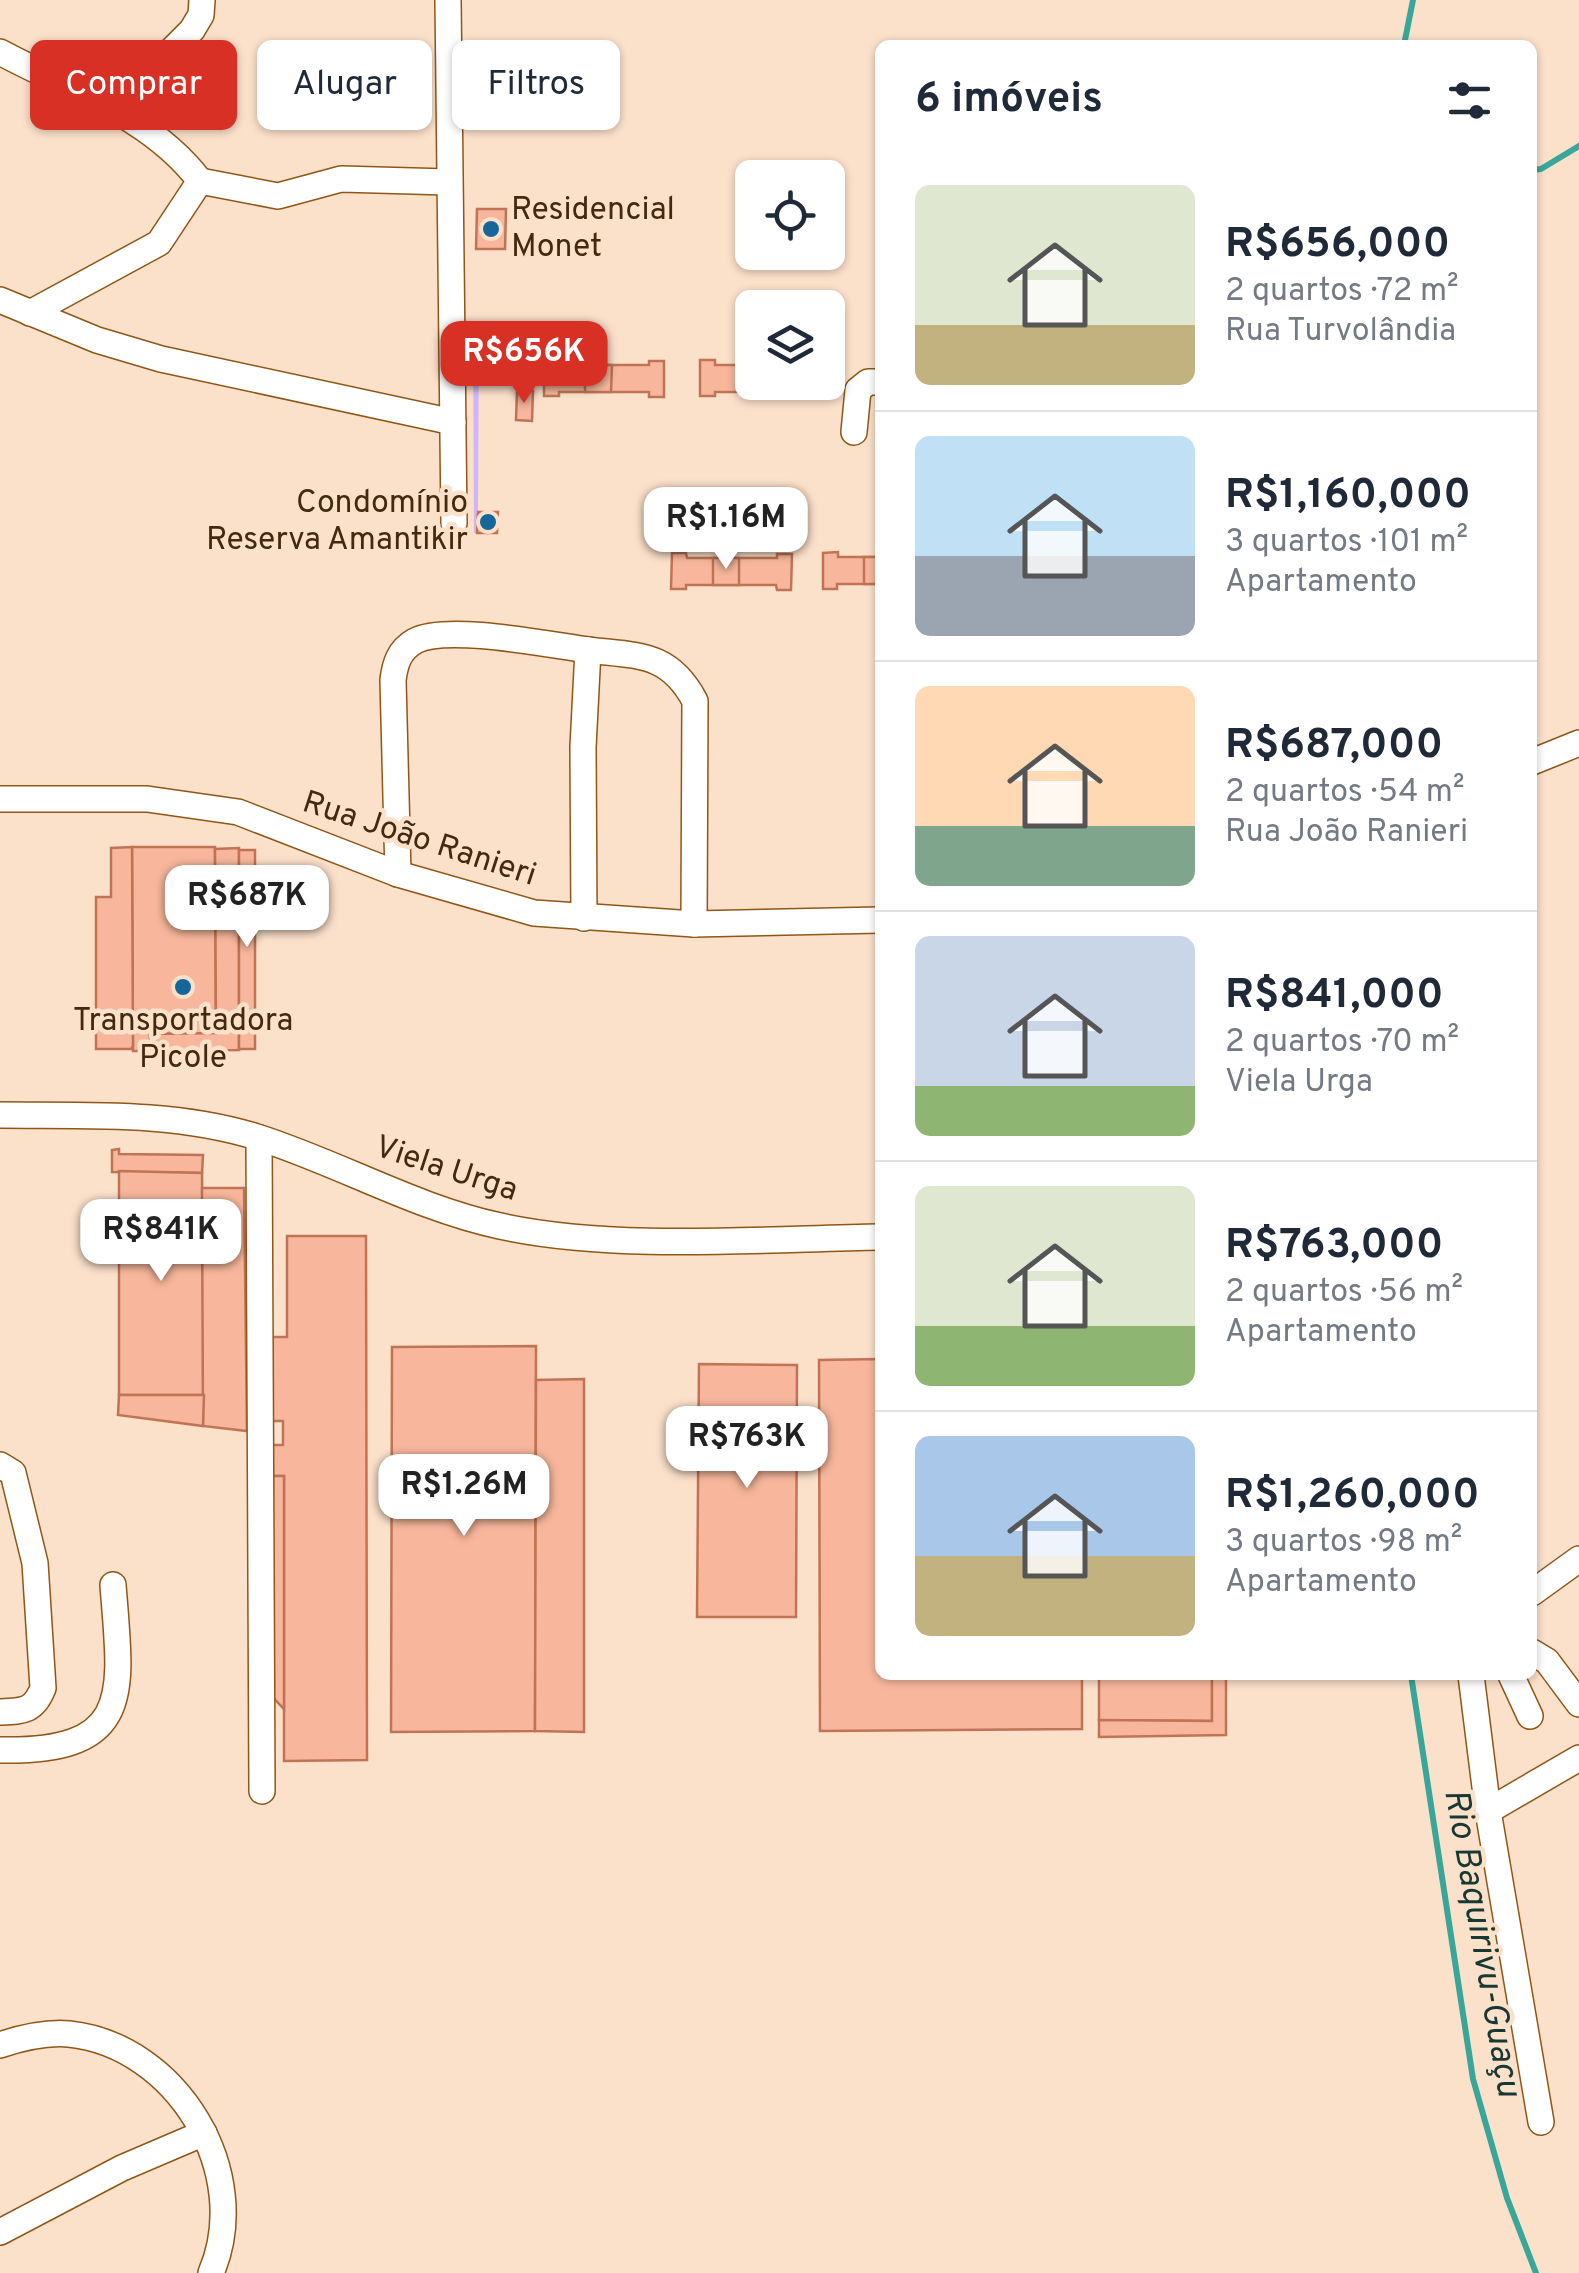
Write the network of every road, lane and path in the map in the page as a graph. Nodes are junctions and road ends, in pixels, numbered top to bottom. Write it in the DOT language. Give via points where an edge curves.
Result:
graph roads {
  1 [pos="202,0"];
  2 [pos="448,0"];
  3 [pos="182,40"];
  4 [pos="0,52"];
  5 [pos="30,68"];
  6 [pos="146,130"];
  7 [pos="200,182"];
  8 [pos="448,182"];
  9 [pos="0,300"];
  10 [pos="30,312"];
  11 [pos="875,382"];
  12 [pos="453,422"];
  13 [pos="854,432"];
  14 [pos="454,522"];
  15 [pos="588,650"];
  16 [pos="1579,743"];
  17 [pos="1537,760"];
  18 [pos="0,800"];
  19 [pos="398,874"];
  20 [pos="584,918"];
  21 [pos="875,920"];
  22 [pos="694,924"];
  23 [pos="0,1116"];
  24 [pos="259,1138"];
  25 [pos="875,1236"];
  26 [pos="0,1466"];
  27 [pos="1579,1559"];
  28 [pos="113,1585"];
  29 [pos="1537,1588"];
  30 [pos="1537,1655"];
  31 [pos="1472,1680"];
  32 [pos="1513,1680"];
  33 [pos="1579,1704"];
  34 [pos="0,1712"];
  35 [pos="1530,1716"];
  36 [pos="0,1750"];
  37 [pos="1579,1758"];
  38 [pos="262,1791"];
  39 [pos="1488,1811"];
  40 [pos="0,2045"];
  41 [pos="1541,2122"];
  42 [pos="204,2133"];
  43 [pos="0,2232"];
  44 [pos="210,2273"];
  1 -- 3 [label="street" via="201,15"];
  2 -- 8 [label="street"];
  4 -- 5 [label="street"];
  6 -- 7 [label="street" via="183,158"];
  7 -- 8 [label="street" via="278,196 340,178"];
  7 -- 10 [label="street" via="158,242"];
  8 -- 12 [label="street"];
  9 -- 10 [label="street"];
  10 -- 12 [label="street" via="160,359"];
  11 -- 13 [label="street" via="858,390"];
  12 -- 14 [label="street"];
  15 -- 19 [label="street" via="482,634 417,640 396,659"];
  15 -- 20 [label="street"];
  15 -- 22 [label="street" via="654,658 682,676 694,701"];
  16 -- 17 [label="street"];
  18 -- 19 [label="street, Rua João Ranieri" via="147,800 238,812"];
  19 -- 20 [label="street, Rua João Ranieri" via="534,913"];
  20 -- 22 [label="street, Rua João Ranieri"];
  21 -- 22 [label="street, Rua João Ranieri"];
  23 -- 24 [label="street, Viela Urga" via="159,1118"];
  24 -- 25 [label="street, Viela Urga" via="434,1206 515,1229 690,1240"];
  24 -- 38 [label="street"];
  26 -- 34 [label="street" via="14,1474 35,1563 42,1688 27,1711"];
  27 -- 29 [label="street"];
  28 -- 36 [label="street" via="120,1681 111,1712 88,1736 35,1751"];
  30 -- 33 [label="street"];
  31 -- 39 [label="street"];
  32 -- 35 [label="street"];
  37 -- 39 [label="street"];
  39 -- 41 [label="street"];
  40 -- 42 [label="street" via="68,2034 110,2044 153,2069 184,2098"];
  42 -- 43 [label="street"];
  42 -- 44 [label="street" via="218,2169 222,2216"];
}
